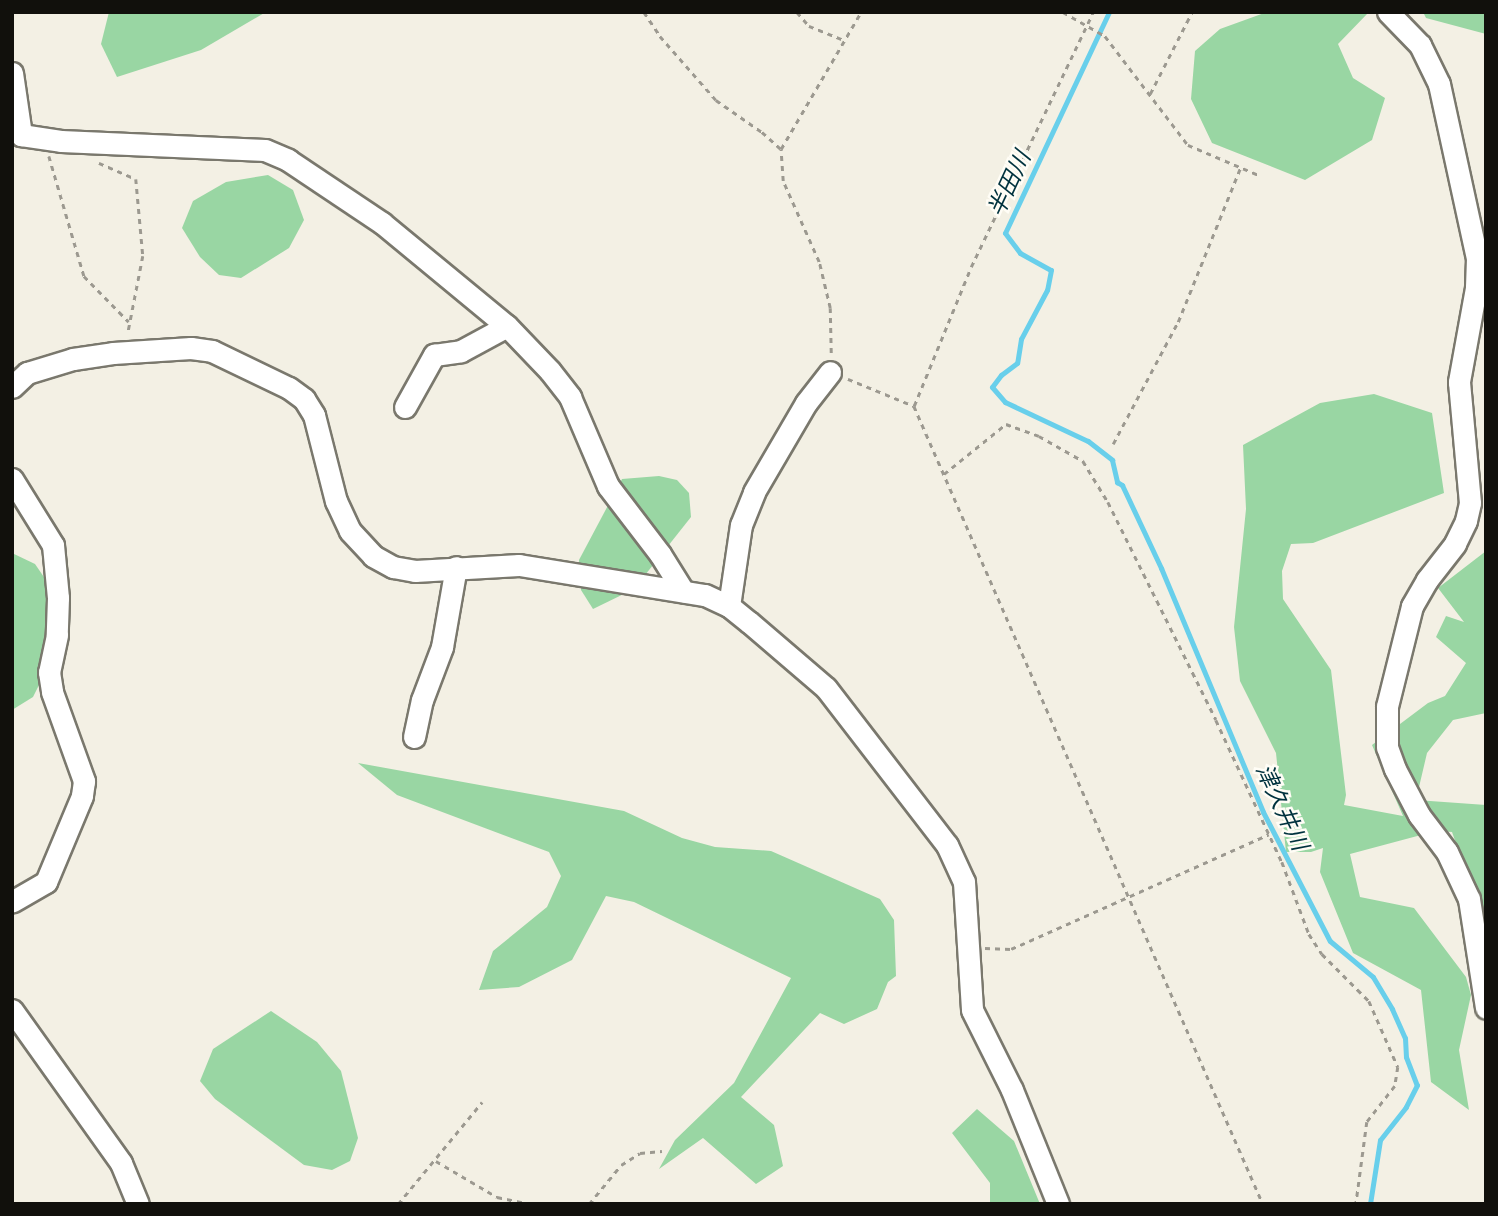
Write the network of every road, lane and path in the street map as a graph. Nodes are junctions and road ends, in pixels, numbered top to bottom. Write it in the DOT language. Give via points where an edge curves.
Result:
graph roads {
  1 [pos="645,12"];
  2 [pos="797,12"];
  3 [pos="861,12"];
  4 [pos="1063,12"];
  5 [pos="1093,12"];
  6 [pos="1192,12"];
  7 [pos="1388,12"];
  8 [pos="1088,24"];
  9 [pos="845,40"];
  10 [pos="12,73"];
  11 [pos="1150,94"];
  12 [pos="17,135"];
  13 [pos="45,139"];
  14 [pos="91,143"];
  15 [pos="781,149"];
  16 [pos="1241,166"];
  17 [pos="1261,176"];
  18 [pos="130,322"];
  19 [pos="507,326"];
  20 [pos="124,352"];
  21 [pos="830,372"];
  22 [pos="12,387"];
  23 [pos="914,406"];
  24 [pos="405,407"];
  25 [pos="1113,444"];
  26 [pos="944,474"];
  27 [pos="12,479"];
  28 [pos="456,567"];
  29 [pos="683,591"];
  30 [pos="729,606"];
  31 [pos="414,737"];
  32 [pos="1269,834"];
  33 [pos="1131,896"];
  34 [pos="12,902"];
  35 [pos="969,948"];
  36 [pos="1486,1008"];
  37 [pos="12,1010"];
  38 [pos="481,1101"];
  39 [pos="662,1151"];
  40 [pos="436,1161"];
  41 [pos="138,1204"];
  42 [pos="398,1204"];
  43 [pos="530,1204"];
  44 [pos="589,1204"];
  45 [pos="1058,1204"];
  46 [pos="1264,1204"];
  47 [pos="1356,1204"];
  1 -- 15 [label="path" via="716,100"];
  2 -- 9 [label="path" via="809,26"];
  3 -- 9 [label="path"];
  4 -- 8 [label="path"];
  5 -- 8 [label="path"];
  6 -- 11 [label="path"];
  7 -- 36 [label="street" via="1420,45 1438,84 1477,258 1459,382 1470,503 1455,544 1412,606 1387,706 1387,747 1413,803 1447,852 1469,900"];
  8 -- 11 [label="path" via="1105,36"];
  8 -- 23 [label="path" via="971,267"];
  9 -- 15 [label="path"];
  10 -- 12 [label="street"];
  11 -- 16 [label="path" via="1188,145"];
  12 -- 13 [label="street"];
  13 -- 14 [label="street"];
  13 -- 18 [label="path" via="83,276"];
  14 -- 18 [label="path" via="93,160 136,179 143,256"];
  14 -- 19 [label="street" via="265,150 288,160 382,223"];
  15 -- 21 [label="path" via="783,181 820,262 827,297"];
  16 -- 17 [label="path"];
  16 -- 25 [label="path" via="1178,322"];
  18 -- 20 [label="path"];
  19 -- 24 [label="street" via="461,351 434,355"];
  19 -- 29 [label="street" via="570,397 608,486"];
  20 -- 22 [label="street" via="49,365 27,373"];
  20 -- 28 [label="street" via="212,351 289,388 304,399 314,415 337,501 351,531 373,556 393,567 415,571"];
  21 -- 23 [label="path"];
  21 -- 30 [label="street" via="806,403 754,492 738,537"];
  23 -- 26 [label="path"];
  26 -- 32 [label="path" via="1006,424 1083,461 1108,502"];
  26 -- 33 [label="path"];
  27 -- 34 [label="street" via="53,545 57,635 49,672 84,781 46,882"];
  28 -- 29 [label="street" via="519,565"];
  28 -- 31 [label="street" via="442,647"];
  29 -- 30 [label="street"];
  30 -- 35 [label="street" via="826,688 947,845 964,882"];
  32 -- 33 [label="path"];
  32 -- 47 [label="path" via="1309,934 1322,954 1369,1001 1398,1067 1395,1086 1367,1122"];
  33 -- 35 [label="path" via="1011,949"];
  33 -- 46 [label="path"];
  35 -- 45 [label="street" via="972,1010 1012,1090"];
  37 -- 41 [label="street" via="121,1163"];
  38 -- 40 [label="path"];
  39 -- 44 [label="path" via="640,1153 621,1165"];
  40 -- 42 [label="path"];
  40 -- 43 [label="path" via="497,1197"];
}
